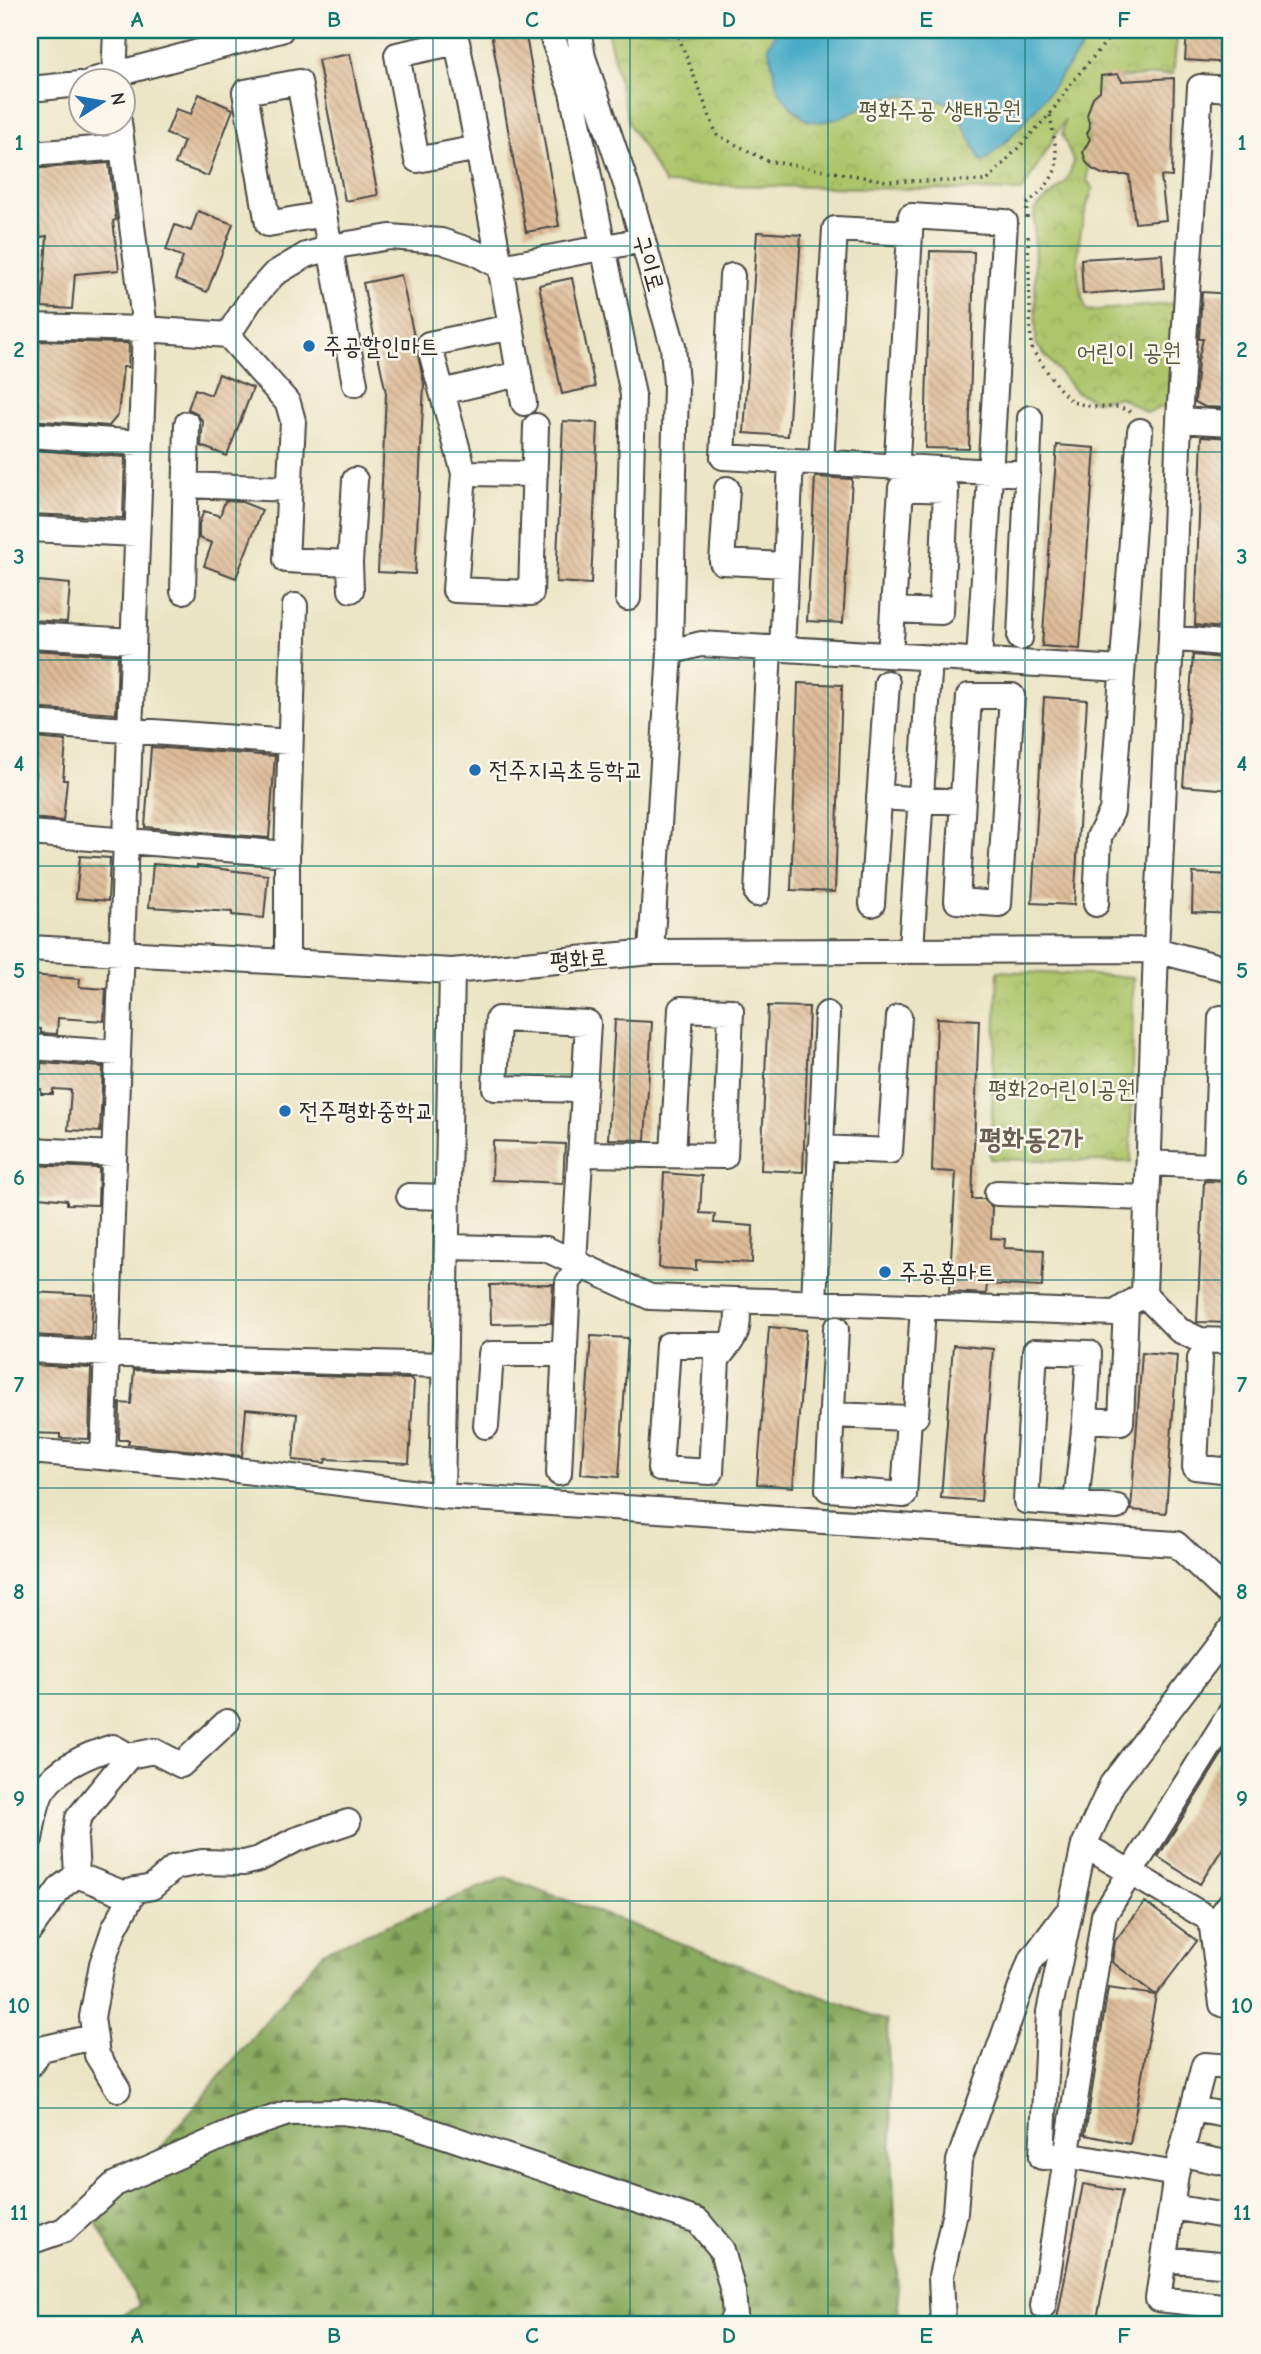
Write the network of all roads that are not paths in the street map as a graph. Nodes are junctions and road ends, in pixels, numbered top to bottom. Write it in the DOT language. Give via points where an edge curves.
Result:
graph roads {
  1 [pos="116,30"];
  2 [pos="281,30"];
  3 [pos="550,30"];
  4 [pos="562,30"];
  5 [pos="578,30"];
  6 [pos="583,57"];
  7 [pos="109,66"];
  8 [pos="136,71"];
  9 [pos="66,85"];
  10 [pos="30,89"];
  11 [pos="1231,89"];
  12 [pos="121,136"];
  13 [pos="122,147"];
  14 [pos="478,148"];
  15 [pos="30,154"];
  16 [pos="324,214"];
  17 [pos="910,233"];
  18 [pos="643,240"];
  19 [pos="603,247"];
  20 [pos="331,248"];
  21 [pos="501,267"];
  22 [pos="732,276"];
  23 [pos="30,326"];
  24 [pos="511,327"];
  25 [pos="145,329"];
  26 [pos="228,335"];
  27 [pos="519,374"];
  28 [pos="355,384"];
  29 [pos="442,391"];
  30 [pos="524,403"];
  31 [pos="1030,418"];
  32 [pos="1179,420"];
  33 [pos="1139,422"];
  34 [pos="1231,423"];
  35 [pos="187,424"];
  36 [pos="536,426"];
  37 [pos="30,435"];
  38 [pos="140,443"];
  39 [pos="897,457"];
  40 [pos="791,461"];
  41 [pos="821,463"];
  42 [pos="464,472"];
  43 [pos="989,472"];
  44 [pos="534,474"];
  45 [pos="1028,474"];
  46 [pos="355,480"];
  47 [pos="186,485"];
  48 [pos="289,489"];
  49 [pos="727,489"];
  50 [pos="30,529"];
  51 [pos="137,534"];
  52 [pos="350,563"];
  53 [pos="786,565"];
  54 [pos="351,590"];
  55 [pos="183,592"];
  56 [pos="628,598"];
  57 [pos="295,606"];
  58 [pos="893,610"];
  59 [pos="30,635"];
  60 [pos="1020,638"];
  61 [pos="1171,638"];
  62 [pos="133,641"];
  63 [pos="1231,644"];
  64 [pos="776,648"];
  65 [pos="670,652"];
  66 [pos="890,655"];
  67 [pos="930,658"];
  68 [pos="979,661"];
  69 [pos="1122,669"];
  70 [pos="887,683"];
  71 [pos="30,723"];
  72 [pos="130,730"];
  73 [pos="290,742"];
  74 [pos="879,797"];
  75 [pos="920,799"];
  76 [pos="962,802"];
  77 [pos="30,833"];
  78 [pos="126,842"];
  79 [pos="287,854"];
  80 [pos="758,894"];
  81 [pos="872,904"];
  82 [pos="1096,904"];
  83 [pos="30,948"];
  84 [pos="911,949"];
  85 [pos="1156,950"];
  86 [pos="122,952"];
  87 [pos="651,952"];
  88 [pos="287,962"];
  89 [pos="1231,970"];
  90 [pos="452,971"];
  91 [pos="827,1014"];
  92 [pos="898,1017"];
  93 [pos="1221,1018"];
  94 [pos="30,1047"];
  95 [pos="118,1053"];
  96 [pos="584,1090"];
  97 [pos="820,1148"];
  98 [pos="30,1150"];
  99 [pos="114,1154"];
  100 [pos="580,1154"];
  101 [pos="673,1155"];
  102 [pos="1149,1163"];
  103 [pos="1224,1167"];
  104 [pos="997,1193"];
  105 [pos="409,1196"];
  106 [pos="448,1197"];
  107 [pos="1147,1198"];
  108 [pos="447,1247"];
  109 [pos="578,1264"];
  110 [pos="738,1300"];
  111 [pos="1135,1300"];
  112 [pos="814,1302"];
  113 [pos="923,1306"];
  114 [pos="836,1329"];
  115 [pos="1231,1340"];
  116 [pos="728,1345"];
  117 [pos="30,1350"];
  118 [pos="107,1354"];
  119 [pos="565,1354"];
  120 [pos="1200,1358"];
  121 [pos="444,1365"];
  122 [pos="832,1415"];
  123 [pos="909,1418"];
  124 [pos="1086,1420"];
  125 [pos="486,1426"];
  126 [pos="30,1451"];
  127 [pos="103,1457"];
  128 [pos="1231,1471"];
  129 [pos="559,1473"];
  130 [pos="442,1496"];
  131 [pos="1076,1504"];
  132 [pos="1117,1507"];
  133 [pos="1231,1596"];
  134 [pos="1231,1629"];
  135 [pos="1231,1712"];
  136 [pos="227,1723"];
  137 [pos="129,1756"];
  138 [pos="348,1822"];
  139 [pos="30,1839"];
  140 [pos="1084,1844"];
  141 [pos="1132,1872"];
  142 [pos="77,1875"];
  143 [pos="135,1891"];
  144 [pos="1231,1902"];
  145 [pos="1071,1908"];
  146 [pos="1212,1928"];
  147 [pos="30,1930"];
  148 [pos="1231,2007"];
  149 [pos="93,2037"];
  150 [pos="30,2065"];
  151 [pos="1231,2067"];
  152 [pos="118,2089"];
  153 [pos="1193,2109"];
  154 [pos="1231,2116"];
  155 [pos="1054,2156"];
  156 [pos="1179,2164"];
  157 [pos="1231,2164"];
  158 [pos="1172,2207"];
  159 [pos="1231,2217"];
  160 [pos="30,2242"];
  161 [pos="1164,2259"];
  162 [pos="1231,2265"];
  163 [pos="1231,2304"];
  164 [pos="1043,2306"];
  165 [pos="730,2324"];
  166 [pos="943,2324"];
  1 -- 7 [label="street"];
  2 -- 8 [label="street"];
  3 -- 19 [label="street" via="572,92"];
  4 -- 6 [label="street, 구이로"];
  5 -- 6 [label="street, 구이로"];
  6 -- 18 [label="street, 구이로"];
  9 -- 10 [label="street"];
  11 -- 32 [label="street" via="1200,87"];
  12 -- 13 [label="street"];
  13 -- 15 [label="street"];
  13 -- 25 [label="street"];
  14 -- 14 [label="street" via="457,42 397,55 416,160"];
  14 -- 21 [label="street"];
  16 -- 16 [label="street" via="299,82 245,92 268,224"];
  16 -- 20 [label="street"];
  17 -- 39 [label="street"];
  17 -- 41 [label="street" via="835,229"];
  17 -- 43 [label="street" via="911,216 1004,222"];
  18 -- 19 [label="street"];
  18 -- 65 [label="street, 구이로" via="673,346 676,384"];
  19 -- 21 [label="street"];
  19 -- 56 [label="street" via="633,395"];
  20 -- 21 [label="street" via="390,237 441,241"];
  20 -- 26 [label="street" via="306,255 274,274"];
  20 -- 28 [label="street"];
  21 -- 24 [label="street"];
  22 -- 40 [label="street" via="723,457"];
  23 -- 25 [label="street"];
  24 -- 27 [label="street"];
  24 -- 29 [label="street" via="429,344"];
  25 -- 26 [label="street"];
  25 -- 38 [label="street"];
  26 -- 48 [label="street" via="288,403 293,421"];
  27 -- 29 [label="street"];
  27 -- 30 [label="street"];
  29 -- 42 [label="street"];
  31 -- 45 [label="street"];
  32 -- 34 [label="street"];
  32 -- 61 [label="street"];
  33 -- 69 [label="street"];
  35 -- 47 [label="street"];
  36 -- 44 [label="street"];
  37 -- 38 [label="street"];
  38 -- 51 [label="street"];
  40 -- 41 [label="street"];
  40 -- 53 [label="street"];
  41 -- 43 [label="street"];
  42 -- 44 [label="street"];
  42 -- 44 [label="street" via="455,590 531,593"];
  43 -- 45 [label="street"];
  43 -- 68 [label="street"];
  45 -- 60 [label="street"];
  46 -- 52 [label="street"];
  47 -- 48 [label="street"];
  47 -- 55 [label="street"];
  48 -- 52 [label="street" via="286,560"];
  49 -- 53 [label="street" via="722,562"];
  50 -- 51 [label="street"];
  51 -- 62 [label="street"];
  52 -- 54 [label="street"];
  53 -- 64 [label="street"];
  57 -- 73 [label="street"];
  58 -- 58 [label="street" via="901,488 946,490 941,612"];
  58 -- 66 [label="street"];
  59 -- 62 [label="street"];
  61 -- 63 [label="street"];
  61 -- 85 [label="street"];
  62 -- 72 [label="street"];
  64 -- 65 [label="street" via="701,644"];
  64 -- 66 [label="street"];
  64 -- 80 [label="street"];
  65 -- 87 [label="street"];
  66 -- 67 [label="street"];
  67 -- 68 [label="street"];
  67 -- 75 [label="street"];
  68 -- 69 [label="street"];
  69 -- 82 [label="street" via="1112,811 1099,838"];
  70 -- 74 [label="street"];
  71 -- 72 [label="street"];
  72 -- 73 [label="street"];
  72 -- 78 [label="street"];
  73 -- 79 [label="street"];
  74 -- 75 [label="street"];
  74 -- 81 [label="street"];
  75 -- 76 [label="street"];
  75 -- 84 [label="street"];
  76 -- 76 [label="street" via="969,696 1012,696 999,904 957,901"];
  77 -- 78 [label="street"];
  78 -- 79 [label="street"];
  78 -- 86 [label="street"];
  79 -- 88 [label="street"];
  83 -- 86 [label="street, 평화로"];
  84 -- 85 [label="street, 평화로"];
  84 -- 87 [label="street, 평화로"];
  85 -- 89 [label="street, 평화로"];
  85 -- 102 [label="street"];
  86 -- 88 [label="street, 평화로"];
  86 -- 95 [label="street"];
  87 -- 90 [label="street, 평화로"];
  88 -- 90 [label="street, 평화로"];
  90 -- 106 [label="street"];
  91 -- 97 [label="street"];
  92 -- 97 [label="street" via="890,1151"];
  93 -- 103 [label="street"];
  94 -- 95 [label="street"];
  95 -- 99 [label="street"];
  96 -- 96 [label="street" via="588,1023 498,1018 495,1088"];
  96 -- 100 [label="street"];
  97 -- 112 [label="street"];
  98 -- 99 [label="street"];
  99 -- 118 [label="street"];
  100 -- 101 [label="street"];
  100 -- 109 [label="street"];
  101 -- 101 [label="street" via="725,1156 731,1011 681,1009"];
  102 -- 103 [label="street"];
  102 -- 107 [label="street"];
  104 -- 107 [label="street"];
  105 -- 106 [label="street"];
  106 -- 108 [label="street"];
  107 -- 111 [label="street"];
  108 -- 109 [label="street" via="546,1249"];
  108 -- 121 [label="street"];
  109 -- 110 [label="street" via="650,1297"];
  109 -- 119 [label="street" via="568,1282"];
  110 -- 112 [label="street"];
  110 -- 116 [label="street" via="738,1333"];
  111 -- 113 [label="street" via="1115,1313"];
  111 -- 115 [label="street" via="1200,1340"];
  111 -- 124 [label="street" via="1121,1422"];
  112 -- 113 [label="street"];
  113 -- 123 [label="street" via="916,1416"];
  114 -- 122 [label="street"];
  116 -- 116 [label="street" via="717,1359 711,1472 660,1469 668,1345"];
  117 -- 118 [label="street"];
  118 -- 121 [label="street"];
  118 -- 127 [label="street"];
  119 -- 125 [label="street" via="491,1354"];
  119 -- 129 [label="street"];
  120 -- 128 [label="street" via="1195,1467"];
  121 -- 130 [label="street"];
  122 -- 123 [label="street"];
  122 -- 123 [label="street" via="828,1489 904,1495"];
  124 -- 131 [label="street"];
  124 -- 131 [label="street" via="1089,1353 1035,1351 1026,1501"];
  126 -- 127 [label="street"];
  127 -- 130 [label="street"];
  130 -- 133 [label="street" via="1176,1544"];
  131 -- 132 [label="street"];
  134 -- 140 [label="street" via="1112,1784"];
  135 -- 141 [label="street"];
  136 -- 137 [label="street" via="181,1765 154,1751"];
  137 -- 139 [label="street" via="113,1747 84,1756 57,1776 43,1791"];
  137 -- 142 [label="street" via="78,1818"];
  138 -- 143 [label="street" via="244,1863 175,1867 152,1887"];
  140 -- 141 [label="street"];
  140 -- 145 [label="street"];
  141 -- 146 [label="street" via="1210,1920"];
  141 -- 155 [label="street" via="1104,1915"];
  142 -- 143 [label="street" via="122,1893"];
  142 -- 147 [label="street" via="61,1887"];
  143 -- 149 [label="street" via="102,1964 93,2005"];
  144 -- 146 [label="street"];
  145 -- 155 [label="street" via="1049,2012"];
  145 -- 166 [label="street" via="1030,1962 959,2161 955,2212 941,2276"];
  146 -- 148 [label="street" via="1222,2004"];
  149 -- 150 [label="street" via="41,2049"];
  149 -- 152 [label="street" via="97,2055"];
  151 -- 153 [label="street" via="1204,2064"];
  153 -- 154 [label="street"];
  153 -- 156 [label="street"];
  155 -- 156 [label="street"];
  155 -- 164 [label="street"];
  156 -- 157 [label="street"];
  156 -- 158 [label="street"];
  158 -- 159 [label="street"];
  158 -- 161 [label="street"];
  160 -- 165 [label="street" via="64,2230 115,2184 235,2131 288,2113 342,2112 395,2119 698,2221 722,2250 733,2292"];
  161 -- 162 [label="street"];
  161 -- 163 [label="street" via="1158,2299"];
}
